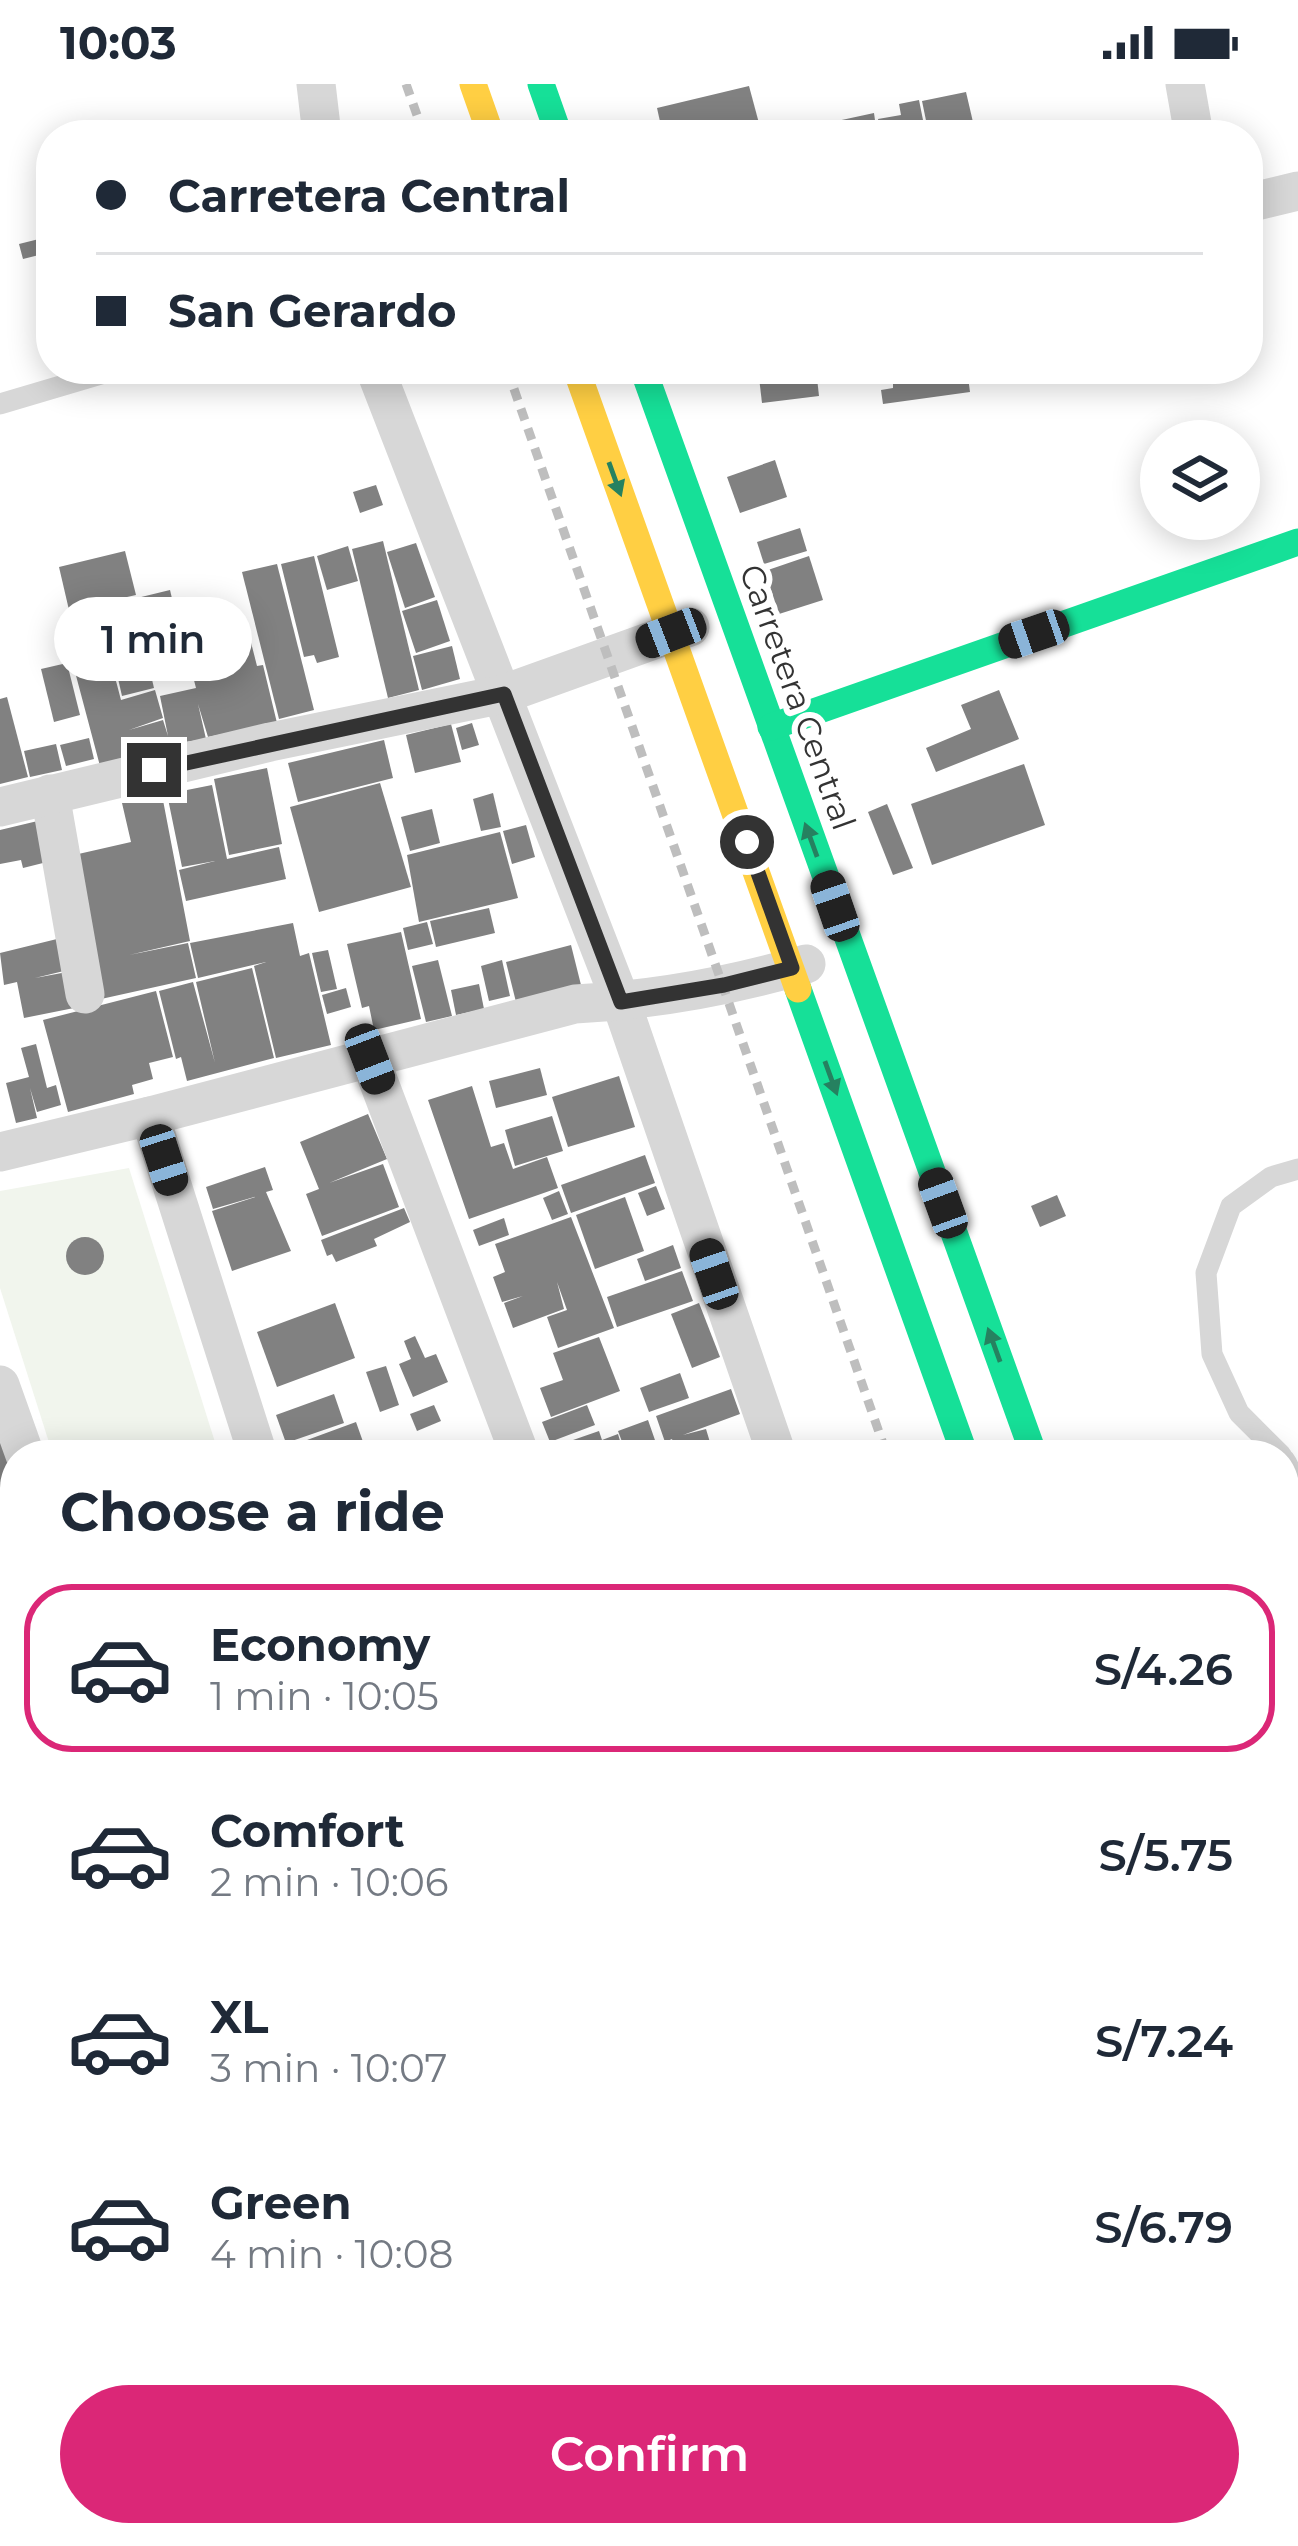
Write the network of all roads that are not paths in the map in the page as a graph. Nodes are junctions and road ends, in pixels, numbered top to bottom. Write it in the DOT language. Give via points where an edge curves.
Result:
graph roads {
  1 [pos="316,84"];
  2 [pos="473,84"];
  3 [pos="541,84"];
  4 [pos="1185,84"];
  5 [pos="320,120"];
  6 [pos="486,120"];
  7 [pos="554,120"];
  8 [pos="1191,120"];
  9 [pos="1298,190"];
  10 [pos="1263,199"];
  11 [pos="67,384"];
  12 [pos="381,384"];
  13 [pos="581,384"];
  14 [pos="658,384"];
  15 [pos="0,404"];
  16 [pos="1298,542"];
  17 [pos="731,614"];
  18 [pos="671,633"];
  19 [pos="504,694"];
  20 [pos="771,727"];
  21 [pos="50,794"];
  22 [pos="0,807"];
  23 [pos="851,951"];
  24 [pos="792,968"];
  25 [pos="85,994"];
  26 [pos="621,1002"];
  27 [pos="370,1059"];
  28 [pos="150,1116"];
  29 [pos="0,1151"];
  30 [pos="1298,1169"];
  31 [pos="0,1385"];
  32 [pos="20,1440"];
  33 [pos="253,1440"];
  34 [pos="514,1440"];
  35 [pos="772,1440"];
  36 [pos="960,1440"];
  37 [pos="1029,1440"];
  38 [pos="1266,1440"];
  1 -- 5 [label="street"];
  2 -- 6 [label="main road"];
  3 -- 7 [label="main road"];
  4 -- 8 [label="street"];
  9 -- 10 [label="street"];
  11 -- 15 [label="lane"];
  12 -- 19 [label="street"];
  13 -- 18 [label="main road, one-way"];
  14 -- 17 [label="main road, Carretera Central"];
  16 -- 20 [label="main road"];
  17 -- 18 [label="street"];
  17 -- 20 [label="main road, Carretera Central"];
  18 -- 19 [label="street"];
  18 -- 24 [label="main road"];
  19 -- 21 [label="street"];
  19 -- 26 [label="street"];
  23 -- 20 [label="main road, Carretera Central, one-way"];
  21 -- 22 [label="street"];
  21 -- 25 [label="street"];
  23 -- 24 [label="street"];
  37 -- 23 [label="main road, Carretera Central, one-way"];
  24 -- 26 [label="street"];
  24 -- 36 [label="main road, one-way"];
  26 -- 27 [label="street" via="575,1004"];
  26 -- 35 [label="street"];
  27 -- 28 [label="street"];
  27 -- 34 [label="street"];
  28 -- 29 [label="street"];
  28 -- 33 [label="street"];
  30 -- 38 [label="lane" via="1231,1206 1205,1274 1212,1354 1239,1413"];
  31 -- 32 [label="street"];
}
